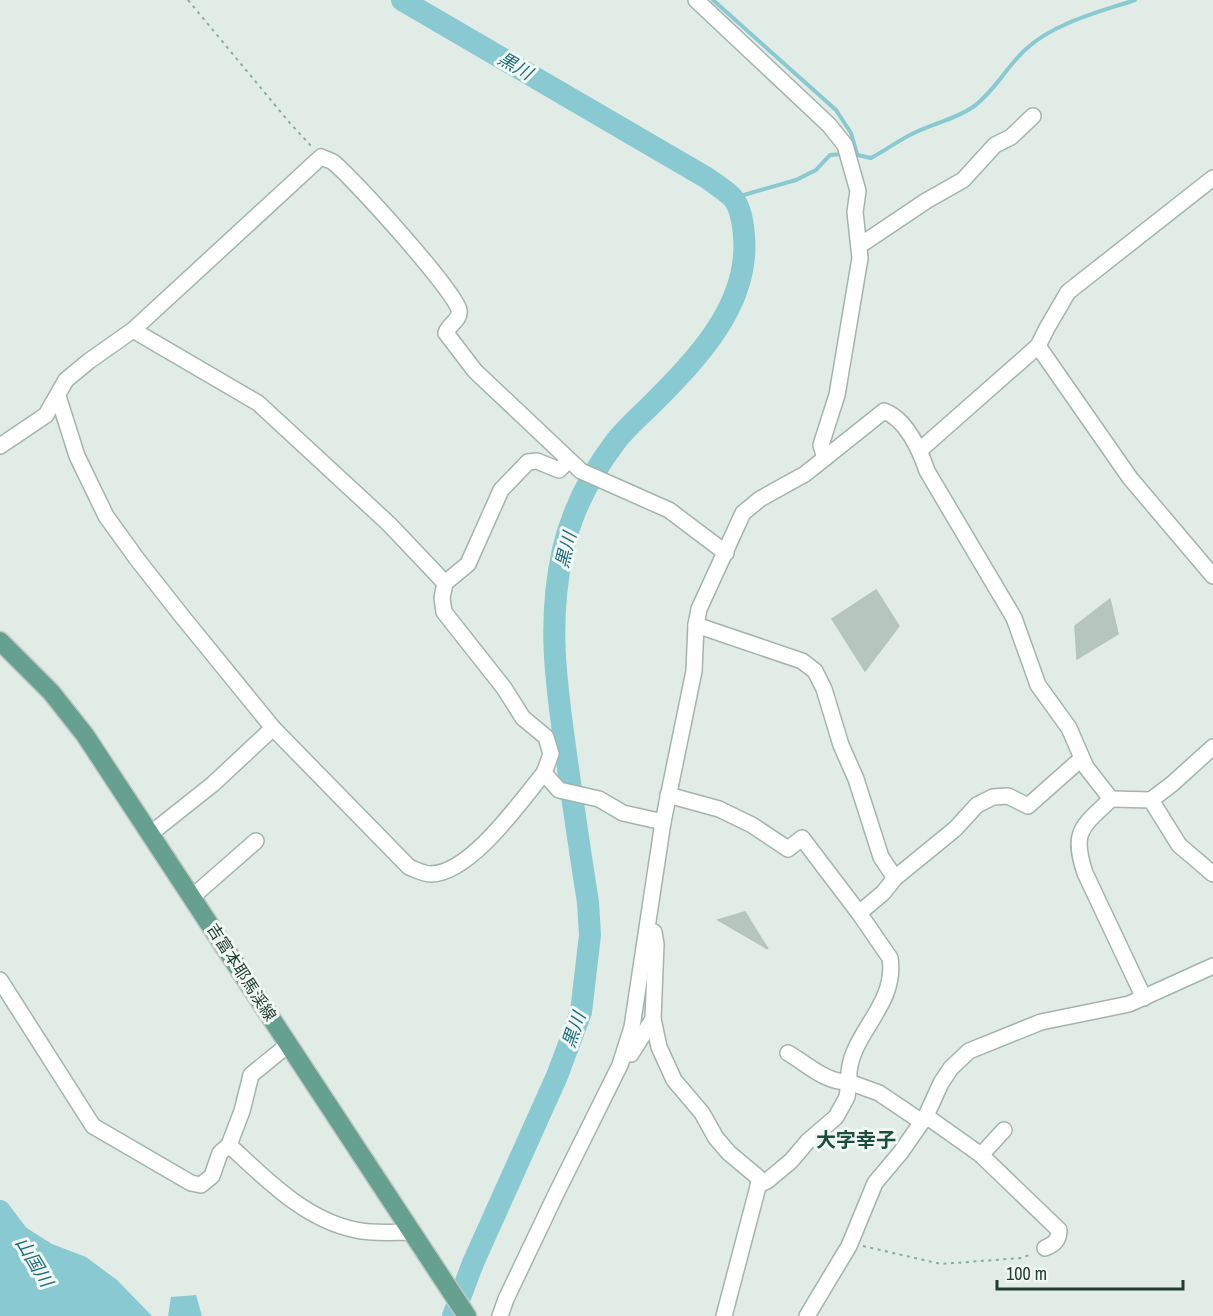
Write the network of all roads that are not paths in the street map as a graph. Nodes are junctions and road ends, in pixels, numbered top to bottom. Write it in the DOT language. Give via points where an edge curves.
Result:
graph roads {
  1 [pos="696,0"];
  2 [pos="1033,116"];
  3 [pos="1213,178"];
  4 [pos="859,246"];
  5 [pos="133,330"];
  6 [pos="1038,346"];
  7 [pos="58,396"];
  8 [pos="0,446"];
  9 [pos="920,450"];
  10 [pos="825,458"];
  11 [pos="569,460"];
  12 [pos="726,553"];
  13 [pos="1213,576"];
  14 [pos="445,583"];
  15 [pos="696,625"];
  16 [pos="0,641"];
  17 [pos="273,728"];
  18 [pos="1213,747"];
  19 [pos="1081,759"];
  20 [pos="544,773"];
  21 [pos="668,795"];
  22 [pos="1111,799"];
  23 [pos="1151,800"];
  24 [pos="663,822"];
  25 [pos="150,834"];
  26 [pos="256,841"];
  27 [pos="1213,874"];
  28 [pos="895,878"];
  29 [pos="192,897"];
  30 [pos="859,913"];
  31 [pos="648,925"];
  32 [pos="1213,966"];
  33 [pos="0,980"];
  34 [pos="1144,998"];
  35 [pos="653,1019"];
  36 [pos="289,1044"];
  37 [pos="624,1053"];
  38 [pos="788,1053"];
  39 [pos="849,1082"];
  40 [pos="924,1119"];
  41 [pos="1004,1130"];
  42 [pos="229,1145"];
  43 [pos="981,1155"];
  44 [pos="758,1185"];
  45 [pos="412,1232"];
  46 [pos="1045,1248"];
  47 [pos="467,1316"];
  48 [pos="500,1316"];
  49 [pos="724,1316"];
  50 [pos="807,1316"];
  1 -- 4 [label="street" via="842,140 858,191 855,212"];
  2 -- 4 [label="street" via="1011,137 995,145 963,180"];
  3 -- 6 [label="street" via="1068,292"];
  4 -- 10 [label="street" via="837,394 821,446"];
  5 -- 7 [label="street" via="66,380"];
  5 -- 11 [label="street" via="321,157 332,161 366,196 453,298 458,316 446,333 475,371"];
  5 -- 14 [label="street" via="258,403 389,524"];
  6 -- 9 [label="street"];
  6 -- 13 [label="street" via="1130,478"];
  7 -- 8 [label="street" via="46,415"];
  7 -- 17 [label="street" via="77,456 106,516 180,615"];
  9 -- 10 [label="street" via="894,414 884,411"];
  9 -- 19 [label="street" via="927,471 1014,618 1038,685 1069,728"];
  10 -- 12 [label="street" via="743,513"];
  11 -- 12 [label="street" via="581,471 669,510"];
  11 -- 14 [label="street" via="559,470 537,461 528,462 501,490 468,564"];
  12 -- 15 [label="street" via="699,609"];
  14 -- 20 [label="street" via="444,612 523,718 546,737 550,754"];
  15 -- 21 [label="street" via="694,671"];
  15 -- 28 [label="street" via="802,661 815,671 881,857"];
  16 -- 25 [label="main road, 吉富本耶馬渓線" via="68,712"];
  17 -- 20 [label="street" via="410,867 422,873 440,873 468,858"];
  17 -- 25 [label="street" via="213,784"];
  18 -- 23 [label="street"];
  19 -- 22 [label="street"];
  19 -- 28 [label="street" via="1028,806 1008,796 993,796 977,805 955,829"];
  20 -- 24 [label="street" via="559,790 599,799 622,813"];
  21 -- 24 [label="street"];
  21 -- 30 [label="street" via="719,809 788,849 802,838"];
  22 -- 23 [label="street"];
  22 -- 34 [label="street" via="1084,825 1078,836 1078,852"];
  23 -- 27 [label="street" via="1179,845"];
  24 -- 31 [label="street"];
  25 -- 29 [label="main road, 吉富本耶馬渓線"];
  26 -- 29 [label="street"];
  28 -- 30 [label="street"];
  29 -- 36 [label="main road, 吉富本耶馬渓線"];
  30 -- 39 [label="street" via="892,967 882,1006 862,1035 848,1071"];
  31 -- 35 [label="street" via="654,927 656,944"];
  31 -- 37 [label="street" via="632,1027"];
  32 -- 34 [label="street"];
  33 -- 42 [label="street" via="93,1126 191,1183 201,1185 212,1176 219,1153"];
  34 -- 40 [label="street" via="1041,1022 969,1051 941,1083"];
  35 -- 37 [label="street" via="631,1054"];
  35 -- 44 [label="street" via="659,1047 674,1080 729,1153 760,1179"];
  36 -- 42 [label="street" via="251,1075"];
  36 -- 45 [label="main road, 吉富本耶馬渓線"];
  37 -- 48 [label="street"];
  38 -- 39 [label="street" via="829,1079"];
  39 -- 40 [label="street" via="879,1093"];
  39 -- 44 [label="street" via="847,1097 836,1117 791,1161"];
  40 -- 43 [label="street"];
  40 -- 50 [label="street" via="874,1183 850,1243"];
  41 -- 43 [label="street"];
  42 -- 45 [label="street" via="269,1182 328,1222 357,1230"];
  43 -- 46 [label="street" via="1059,1230 1055,1244"];
  44 -- 49 [label="street"];
  45 -- 47 [label="main road, 吉富本耶馬渓線"];
}
